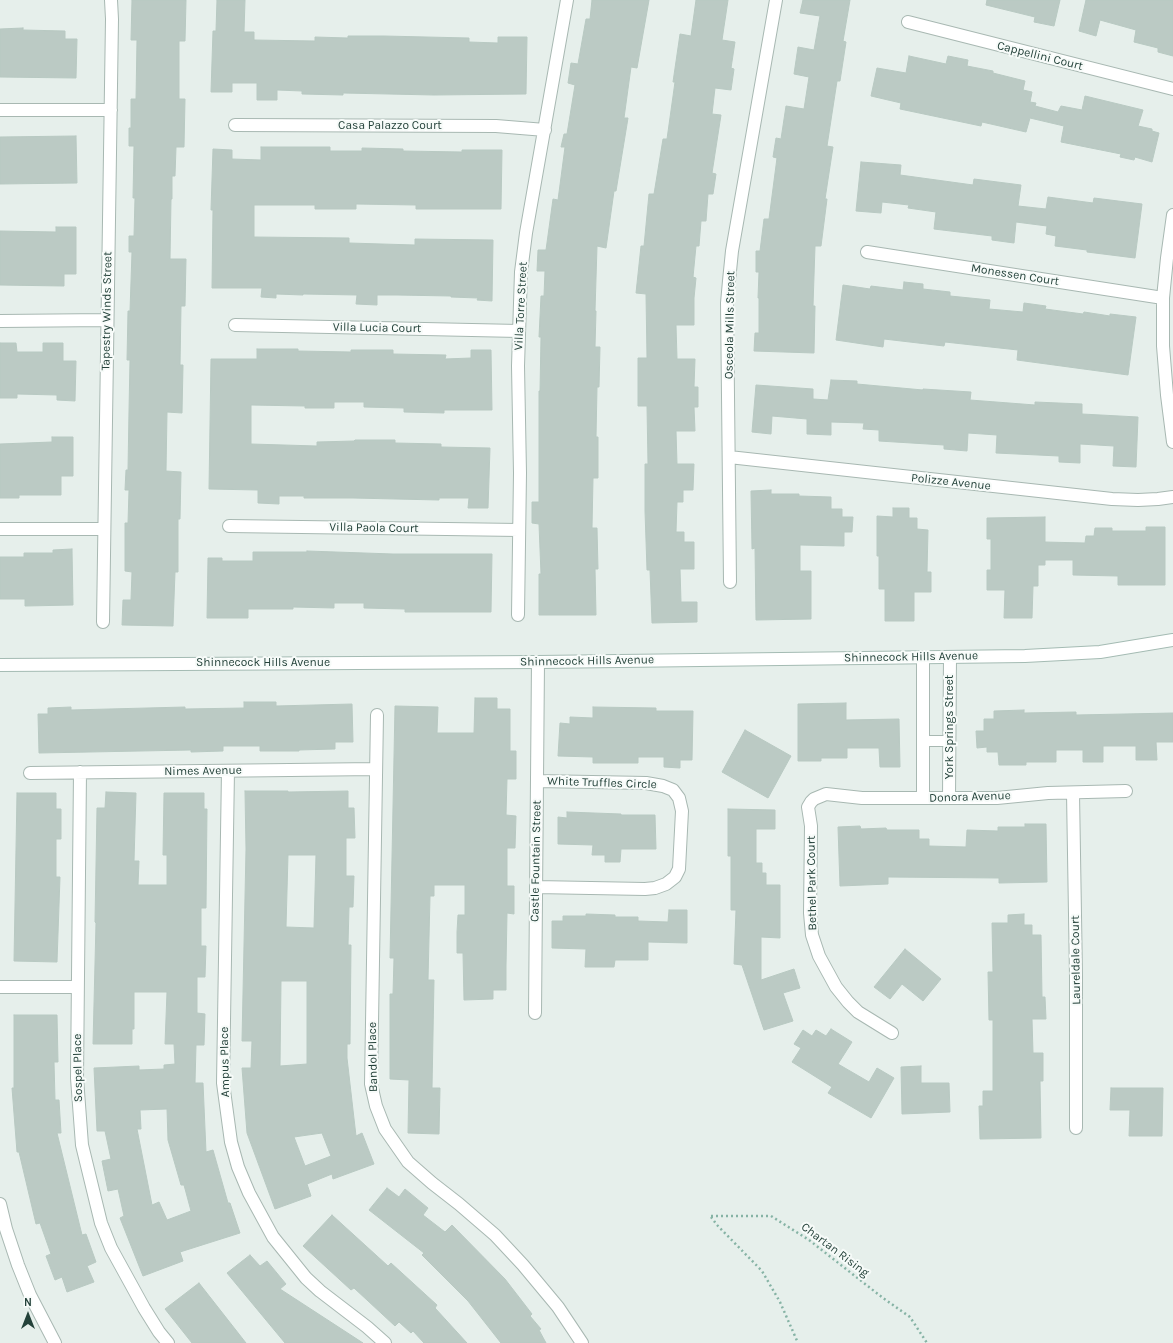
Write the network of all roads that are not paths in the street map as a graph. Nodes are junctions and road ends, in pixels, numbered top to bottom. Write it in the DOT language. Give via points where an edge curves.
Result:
graph roads {
  1 [pos="111,0"];
  2 [pos="568,0"];
  3 [pos="776,0"];
  4 [pos="908,22"];
  5 [pos="1173,89"];
  6 [pos="0,110"];
  7 [pos="111,110"];
  8 [pos="235,124"];
  9 [pos="545,130"];
  10 [pos="1173,215"];
  11 [pos="867,252"];
  12 [pos="1163,298"];
  13 [pos="107,320"];
  14 [pos="0,321"];
  15 [pos="235,325"];
  16 [pos="518,331"];
  17 [pos="1173,442"];
  18 [pos="729,457"];
  19 [pos="1173,497"];
  20 [pos="228,526"];
  21 [pos="0,529"];
  22 [pos="104,529"];
  23 [pos="519,530"];
  24 [pos="730,582"];
  25 [pos="518,615"];
  26 [pos="103,622"];
  27 [pos="1173,640"];
  28 [pos="923,657"];
  29 [pos="950,657"];
  30 [pos="538,662"];
  31 [pos="0,665"];
  32 [pos="377,715"];
  33 [pos="923,741"];
  34 [pos="950,741"];
  35 [pos="376,769"];
  36 [pos="228,771"];
  37 [pos="80,772"];
  38 [pos="30,773"];
  39 [pos="537,781"];
  40 [pos="1126,791"];
  41 [pos="1073,793"];
  42 [pos="923,798"];
  43 [pos="949,798"];
  44 [pos="814,799"];
  45 [pos="536,887"];
  46 [pos="0,987"];
  47 [pos="77,987"];
  48 [pos="535,1013"];
  49 [pos="892,1033"];
  50 [pos="1076,1128"];
  51 [pos="0,1204"];
  52 [pos="55,1343"];
  53 [pos="168,1343"];
  54 [pos="385,1343"];
  55 [pos="582,1343"];
  1 -- 7 [label="street, Tapestry Winds Street"];
  2 -- 9 [label="street, Villa Torre Street"];
  3 -- 18 [label="street, Osceola Mills Street" via="728,281"];
  4 -- 5 [label="street, Cappellini Court"];
  6 -- 7 [label="street"];
  7 -- 13 [label="street, Tapestry Winds Street"];
  8 -- 9 [label="street, Casa Palazzo Court" via="496,126"];
  9 -- 16 [label="street, Villa Torre Street" via="522,264"];
  10 -- 12 [label="street"];
  11 -- 12 [label="street, Monessen Court"];
  12 -- 17 [label="street" via="1163,346"];
  13 -- 14 [label="street"];
  13 -- 22 [label="street, Tapestry Winds Street"];
  15 -- 16 [label="street, Villa Lucia Court"];
  16 -- 23 [label="street, Villa Torre Street"];
  18 -- 19 [label="street, Polizze Avenue" via="1112,499 1145,500"];
  18 -- 24 [label="street, Osceola Mills Street"];
  20 -- 23 [label="street, Villa Paola Court"];
  21 -- 22 [label="street"];
  22 -- 26 [label="street, Tapestry Winds Street"];
  23 -- 25 [label="street, Villa Torre Street"];
  27 -- 29 [label="street, Shinnecock Hills Avenue" via="1100,652 1062,655"];
  28 -- 29 [label="street, Shinnecock Hills Avenue"];
  28 -- 30 [label="street, Shinnecock Hills Avenue"];
  28 -- 33 [label="street"];
  29 -- 34 [label="street, York Springs Street"];
  30 -- 31 [label="street, Shinnecock Hills Avenue"];
  30 -- 39 [label="street, Castle Fountain Street"];
  32 -- 35 [label="street, Bandol Place"];
  33 -- 34 [label="lane"];
  33 -- 42 [label="street"];
  34 -- 43 [label="street, York Springs Street"];
  35 -- 36 [label="street, Nimes Avenue"];
  35 -- 55 [label="street, Bandol Place" via="371,1084 376,1106 385,1129 408,1162 500,1240 558,1307"];
  36 -- 37 [label="street, Nimes Avenue"];
  36 -- 54 [label="street, Ampus Place" via="223,1082 231,1142 249,1193 277,1243 320,1291"];
  37 -- 38 [label="street, Nimes Avenue"];
  37 -- 47 [label="street, Sospel Place"];
  39 -- 45 [label="street, Castle Fountain Street"];
  39 -- 45 [label="street, White Truffles Circle" via="662,786 673,790 679,798 682,811 679,869 675,877 666,884 645,889"];
  40 -- 41 [label="street, Donora Avenue"];
  41 -- 43 [label="street, Donora Avenue"];
  41 -- 50 [label="street, Laureldale Court"];
  42 -- 43 [label="street, Donora Avenue"];
  42 -- 44 [label="street, Donora Avenue" via="862,798 826,794"];
  44 -- 49 [label="street, Bethel Park Court" via="808,807 812,936 819,956 836,987 858,1012"];
  45 -- 48 [label="street, Castle Fountain Street"];
  46 -- 47 [label="street"];
  47 -- 53 [label="street, Sospel Place" via="78,1108 82,1145 95,1200 106,1235 126,1277"];
  51 -- 52 [label="street" via="18,1265 30,1295"];
}
